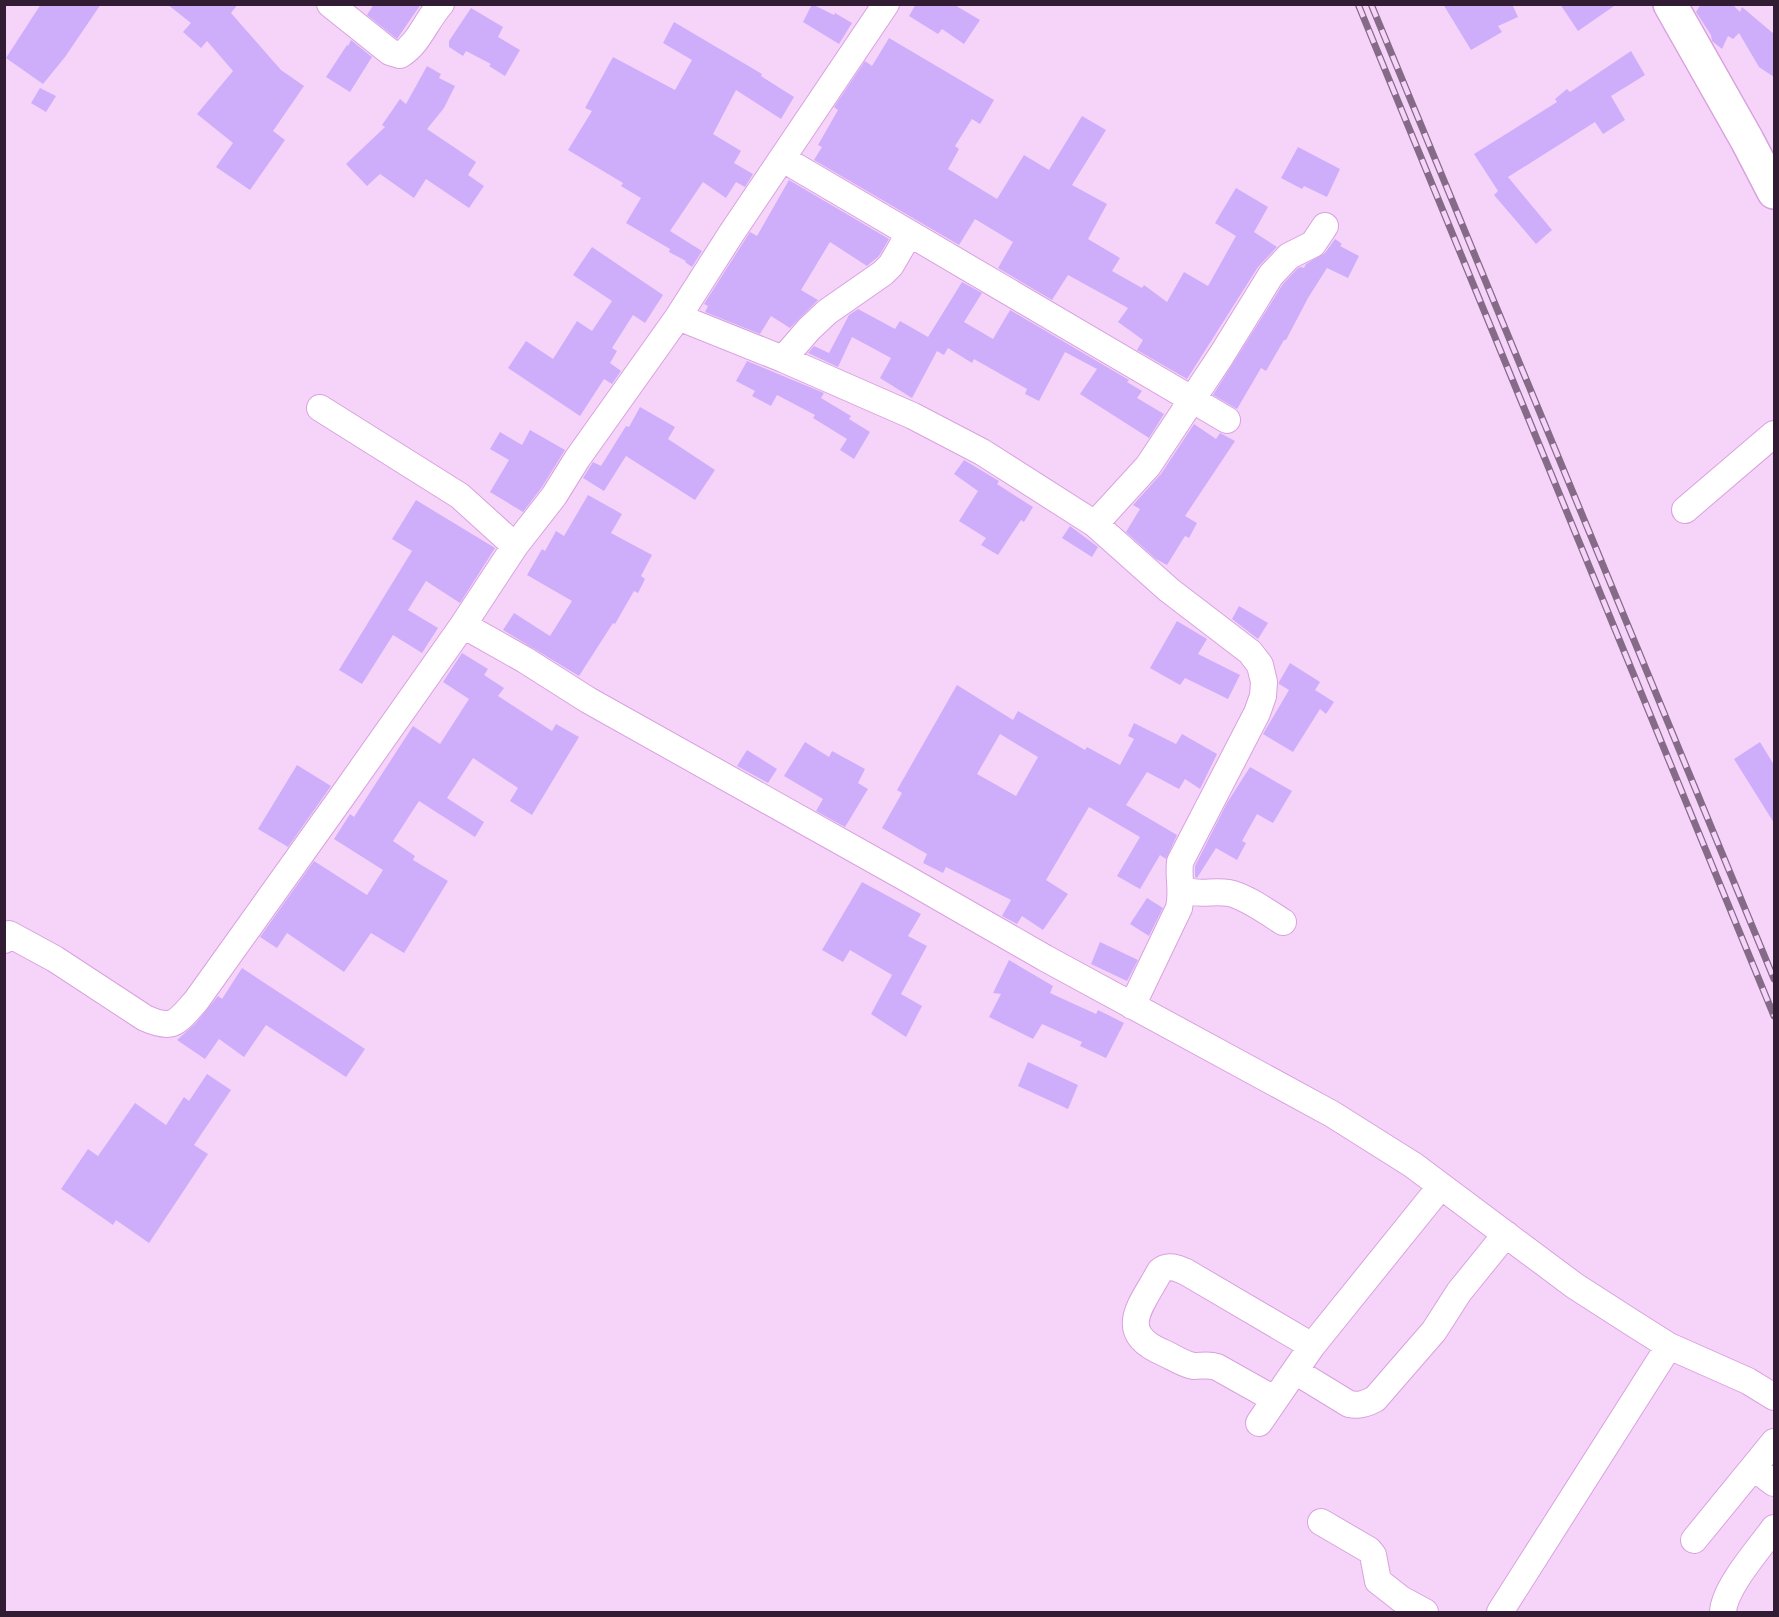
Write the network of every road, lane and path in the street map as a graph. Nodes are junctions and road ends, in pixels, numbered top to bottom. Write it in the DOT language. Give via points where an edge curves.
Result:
graph roads {
  1 [pos="330,4"];
  2 [pos="441,4"];
  3 [pos="886,4"];
  4 [pos="1670,4"];
  5 [pos="783,159"];
  6 [pos="1774,192"];
  7 [pos="1325,226"];
  8 [pos="909,234"];
  9 [pos="678,317"];
  10 [pos="783,359"];
  11 [pos="1192,401"];
  12 [pos="320,408"];
  13 [pos="1227,420"];
  14 [pos="1774,434"];
  15 [pos="1685,510"];
  16 [pos="1095,524"];
  17 [pos="515,546"];
  18 [pos="463,625"];
  19 [pos="1182,890"];
  20 [pos="1282,922"];
  21 [pos="6,935"];
  22 [pos="1132,1006"];
  23 [pos="1442,1186"];
  24 [pos="1506,1234"];
  25 [pos="1312,1346"];
  26 [pos="1669,1346"];
  27 [pos="1295,1371"];
  28 [pos="1774,1397"];
  29 [pos="1274,1399"];
  30 [pos="1258,1423"];
  31 [pos="1774,1442"];
  32 [pos="1754,1468"];
  33 [pos="1774,1483"];
  34 [pos="1321,1522"];
  35 [pos="1774,1528"];
  36 [pos="1694,1540"];
  37 [pos="1425,1612"];
  38 [pos="1500,1612"];
  39 [pos="1723,1612"];
  1 -- 2 [label="street" via="390,52 400,55 408,50"];
  3 -- 5 [label="street"];
  4 -- 6 [label="highway"];
  5 -- 8 [label="street"];
  5 -- 9 [label="street"];
  7 -- 11 [label="street" via="1313,244 1289,256 1271,274"];
  8 -- 10 [label="street" via="883,273 827,312"];
  8 -- 11 [label="street"];
  9 -- 10 [label="street"];
  9 -- 17 [label="street"];
  10 -- 16 [label="street" via="913,416 982,452"];
  11 -- 13 [label="street"];
  11 -- 16 [label="street" via="1148,466"];
  12 -- 17 [label="street" via="460,496"];
  14 -- 15 [label="street"];
  16 -- 19 [label="street" via="1169,590 1235,639 1260,665 1263,696 1179,862"];
  17 -- 18 [label="street"];
  18 -- 21 [label="street" via="179,1020 169,1025 145,1018 55,960"];
  18 -- 22 [label="street" via="588,700"];
  19 -- 20 [label="street" via="1195,894 1229,893"];
  19 -- 22 [label="street" via="1179,908"];
  22 -- 23 [label="street" via="1332,1114"];
  23 -- 24 [label="street"];
  23 -- 25 [label="street"];
  24 -- 26 [label="street" via="1575,1286"];
  24 -- 27 [label="street" via="1434,1331 1375,1399 1357,1406 1349,1404"];
  25 -- 27 [label="street"];
  25 -- 29 [label="street" via="1186,1272 1171,1267 1160,1271 1135,1318 1135,1328 1143,1340 1192,1366 1217,1367"];
  26 -- 28 [label="street" via="1748,1381"];
  26 -- 38 [label="street"];
  27 -- 29 [label="street"];
  29 -- 30 [label="street"];
  31 -- 32 [label="street"];
  32 -- 33 [label="street"];
  32 -- 36 [label="street"];
  34 -- 37 [label="street" via="1369,1550 1374,1555 1378,1581"];
  35 -- 39 [label="street" via="1725,1597"];
}
